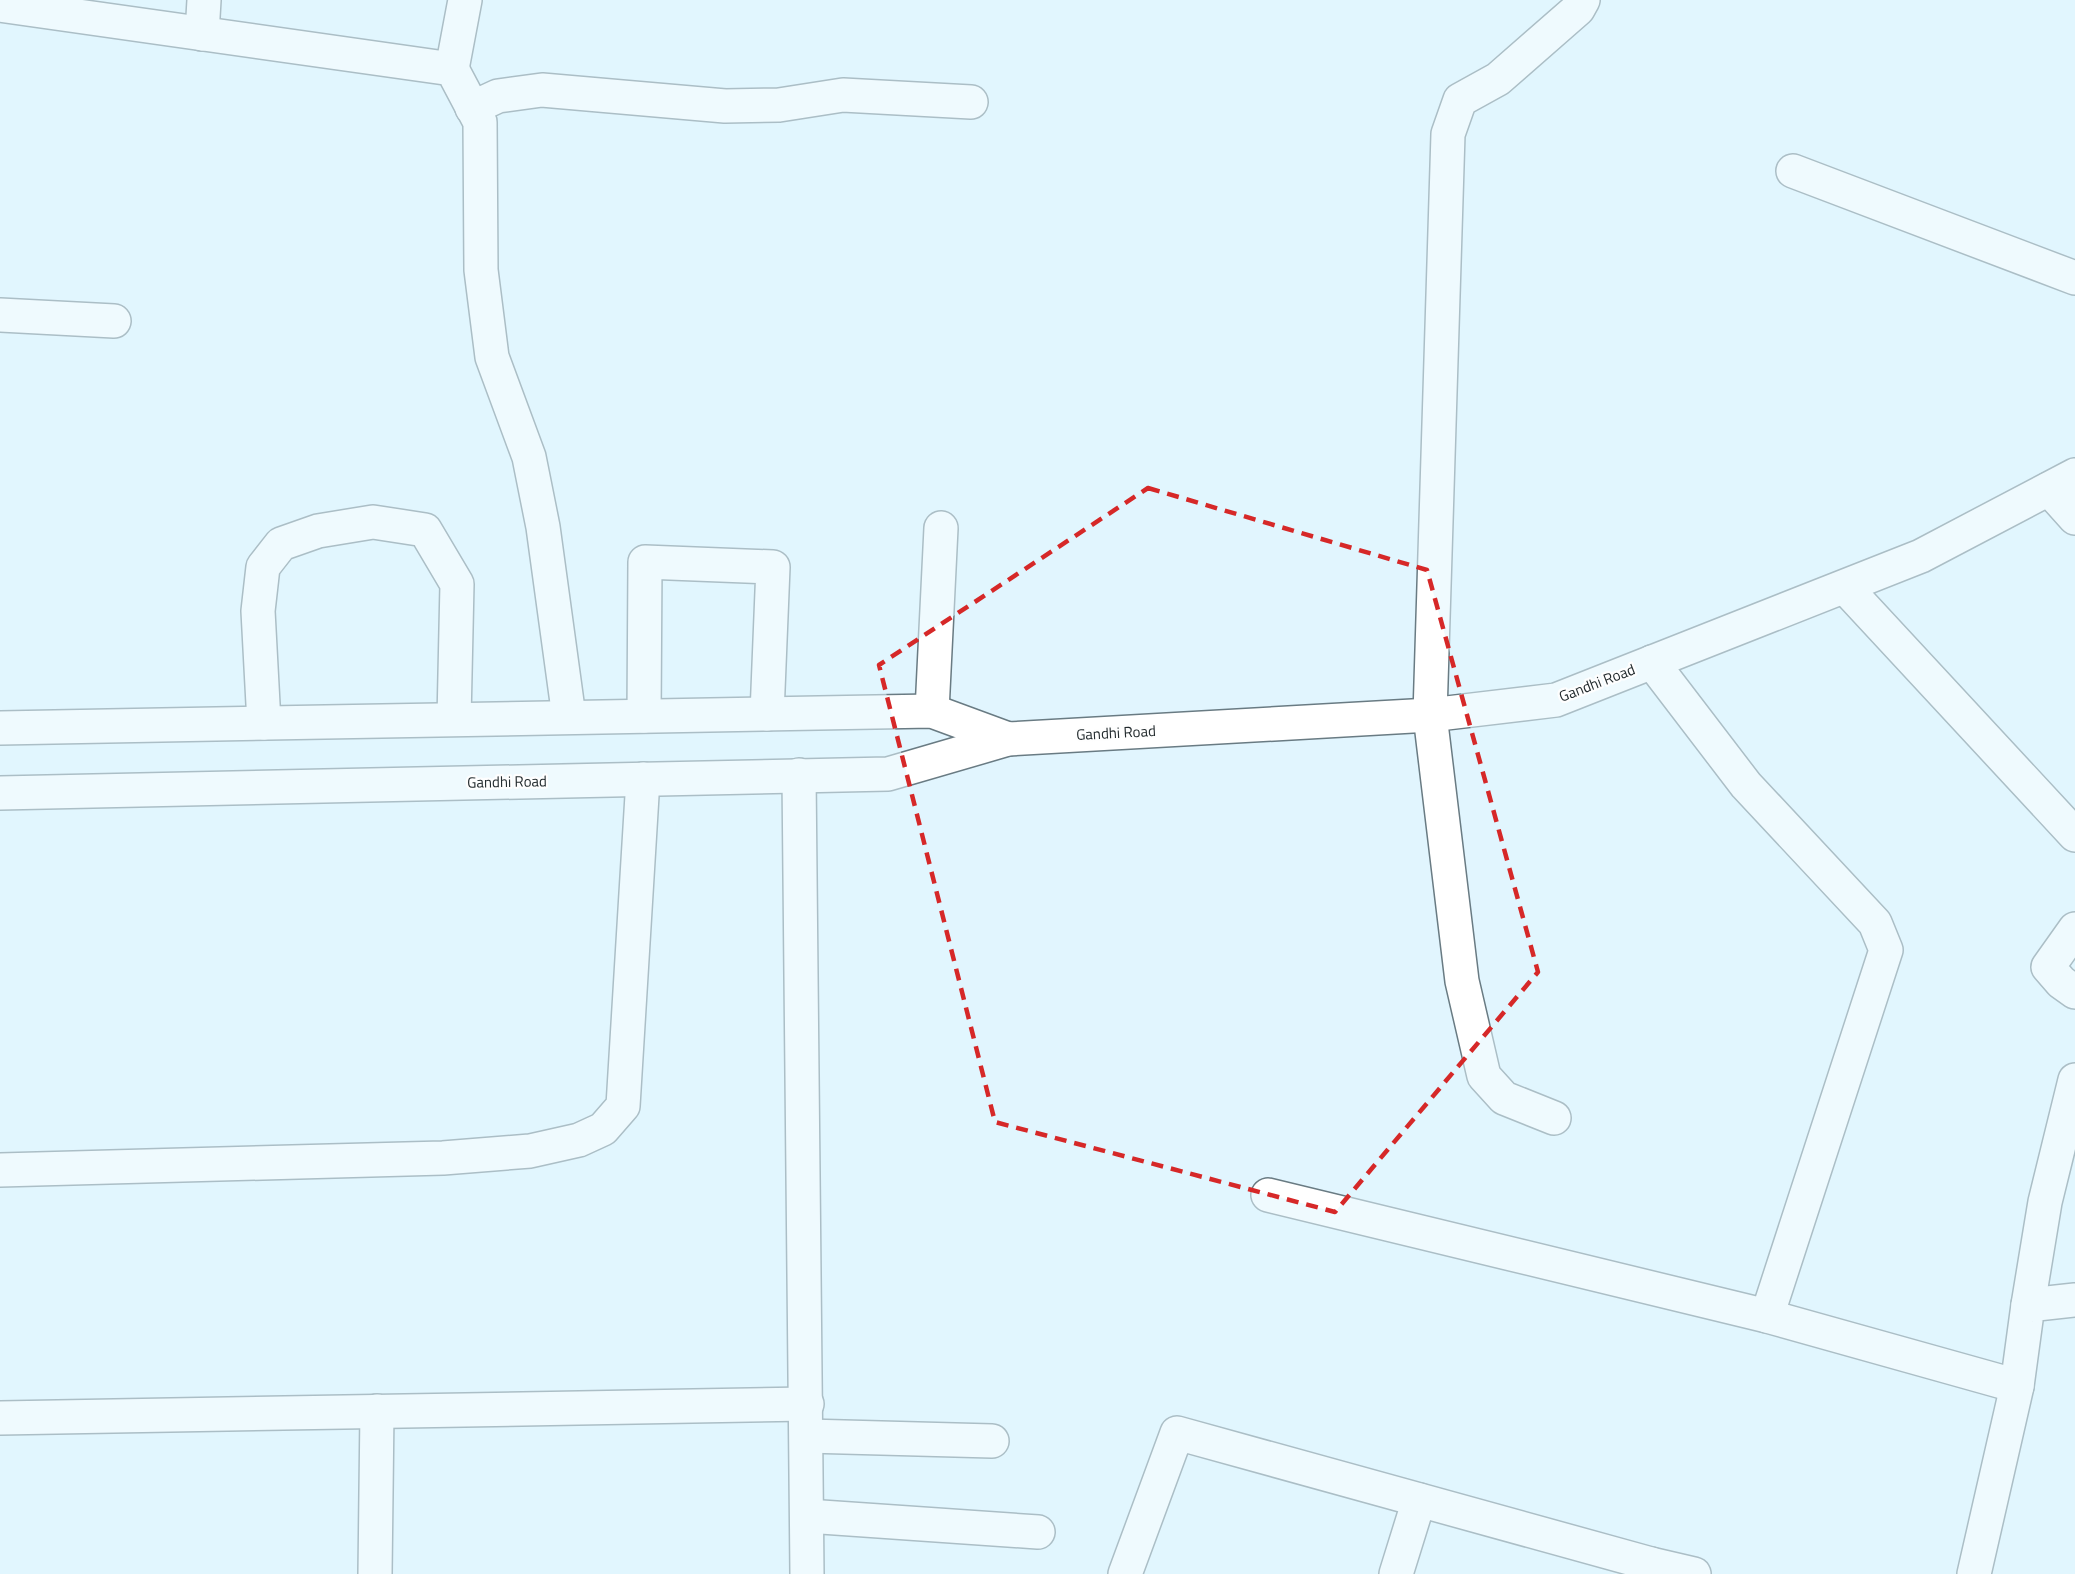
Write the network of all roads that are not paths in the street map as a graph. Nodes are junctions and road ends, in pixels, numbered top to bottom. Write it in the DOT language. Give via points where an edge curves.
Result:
graph roads {
  1 [pos="204,0"];
  2 [pos="465,0"];
  3 [pos="1583,0"];
  4 [pos="0,5"];
  5 [pos="202,34"];
  6 [pos="452,69"];
  7 [pos="970,102"];
  8 [pos="472,108"];
  9 [pos="1793,171"];
  10 [pos="2075,278"];
  11 [pos="0,315"];
  12 [pos="114,321"];
  13 [pos="2062,482"];
  14 [pos="2075,518"];
  15 [pos="941,528"];
  16 [pos="1845,586"];
  17 [pos="1652,662"];
  18 [pos="932,711"];
  19 [pos="767,714"];
  20 [pos="1430,715"];
  21 [pos="644,716"];
  22 [pos="569,717"];
  23 [pos="454,720"];
  24 [pos="264,723"];
  25 [pos="0,728"];
  26 [pos="1008,739"];
  27 [pos="800,776"];
  28 [pos="644,779"];
  29 [pos="0,793"];
  30 [pos="2075,835"];
  31 [pos="2075,929"];
  32 [pos="2075,992"];
  33 [pos="2075,1080"];
  34 [pos="1554,1118"];
  35 [pos="0,1170"];
  36 [pos="1268,1195"];
  37 [pos="2075,1300"];
  38 [pos="2028,1305"];
  39 [pos="1767,1316"];
  40 [pos="2017,1386"];
  41 [pos="377,1411"];
  42 [pos="0,1418"];
  43 [pos="807,1420"];
  44 [pos="992,1442"];
  45 [pos="1419,1500"];
  46 [pos="807,1516"];
  47 [pos="1038,1532"];
  48 [pos="1649,1569"];
  49 [pos="375,1574"];
  50 [pos="807,1574"];
  51 [pos="1125,1574"];
  52 [pos="1396,1574"];
  53 [pos="1694,1574"];
  54 [pos="1974,1574"];
  1 -- 5 [label="street"];
  2 -- 6 [label="street"];
  3 -- 20 [label="street" via="1578,9 1498,79 1460,100 1448,134"];
  4 -- 5 [label="street"];
  5 -- 6 [label="street"];
  6 -- 8 [label="street"];
  7 -- 8 [label="street" via="843,95 778,105 725,106 542,90 498,96"];
  8 -- 22 [label="street" via="480,122 481,270 492,357 531,469 543,527"];
  9 -- 10 [label="street"];
  11 -- 12 [label="street"];
  13 -- 14 [label="street"];
  13 -- 16 [label="street, Gandhi Road" via="1921,556"];
  15 -- 18 [label="street"];
  16 -- 17 [label="street, Gandhi Road"];
  16 -- 30 [label="street"];
  17 -- 20 [label="street, Gandhi Road" via="1556,700"];
  17 -- 39 [label="street" via="1746,786 1875,923 1886,950"];
  18 -- 19 [label="street, Gandhi Road"];
  18 -- 26 [label="street, Gandhi Road"];
  19 -- 21 [label="street, Gandhi Road"];
  19 -- 21 [label="street" via="772,567 645,562"];
  20 -- 26 [label="street, Gandhi Road"];
  20 -- 34 [label="street" via="1462,981 1484,1076 1503,1098"];
  21 -- 22 [label="street, Gandhi Road"];
  22 -- 23 [label="street, Gandhi Road"];
  23 -- 24 [label="street, Gandhi Road"];
  23 -- 24 [label="street" via="457,584 425,530 373,522 318,531 281,544 263,567 258,611"];
  24 -- 25 [label="street, Gandhi Road"];
  26 -- 27 [label="street, Gandhi Road" via="888,774"];
  27 -- 28 [label="street, Gandhi Road"];
  27 -- 43 [label="street"];
  28 -- 29 [label="street, Gandhi Road"];
  28 -- 35 [label="street" via="623,1106 603,1129 579,1140 530,1151 443,1158"];
  31 -- 32 [label="street" via="2048,967"];
  33 -- 38 [label="street" via="2045,1202"];
  36 -- 39 [label="street"];
  37 -- 38 [label="street"];
  38 -- 40 [label="street"];
  39 -- 40 [label="street"];
  40 -- 54 [label="street"];
  41 -- 42 [label="street"];
  41 -- 43 [label="street"];
  41 -- 49 [label="street"];
  43 -- 44 [label="street"];
  43 -- 46 [label="street"];
  45 -- 48 [label="street"];
  45 -- 51 [label="street" via="1177,1433"];
  45 -- 52 [label="street"];
  46 -- 47 [label="street"];
  46 -- 50 [label="street"];
  48 -- 53 [label="street"];
}
